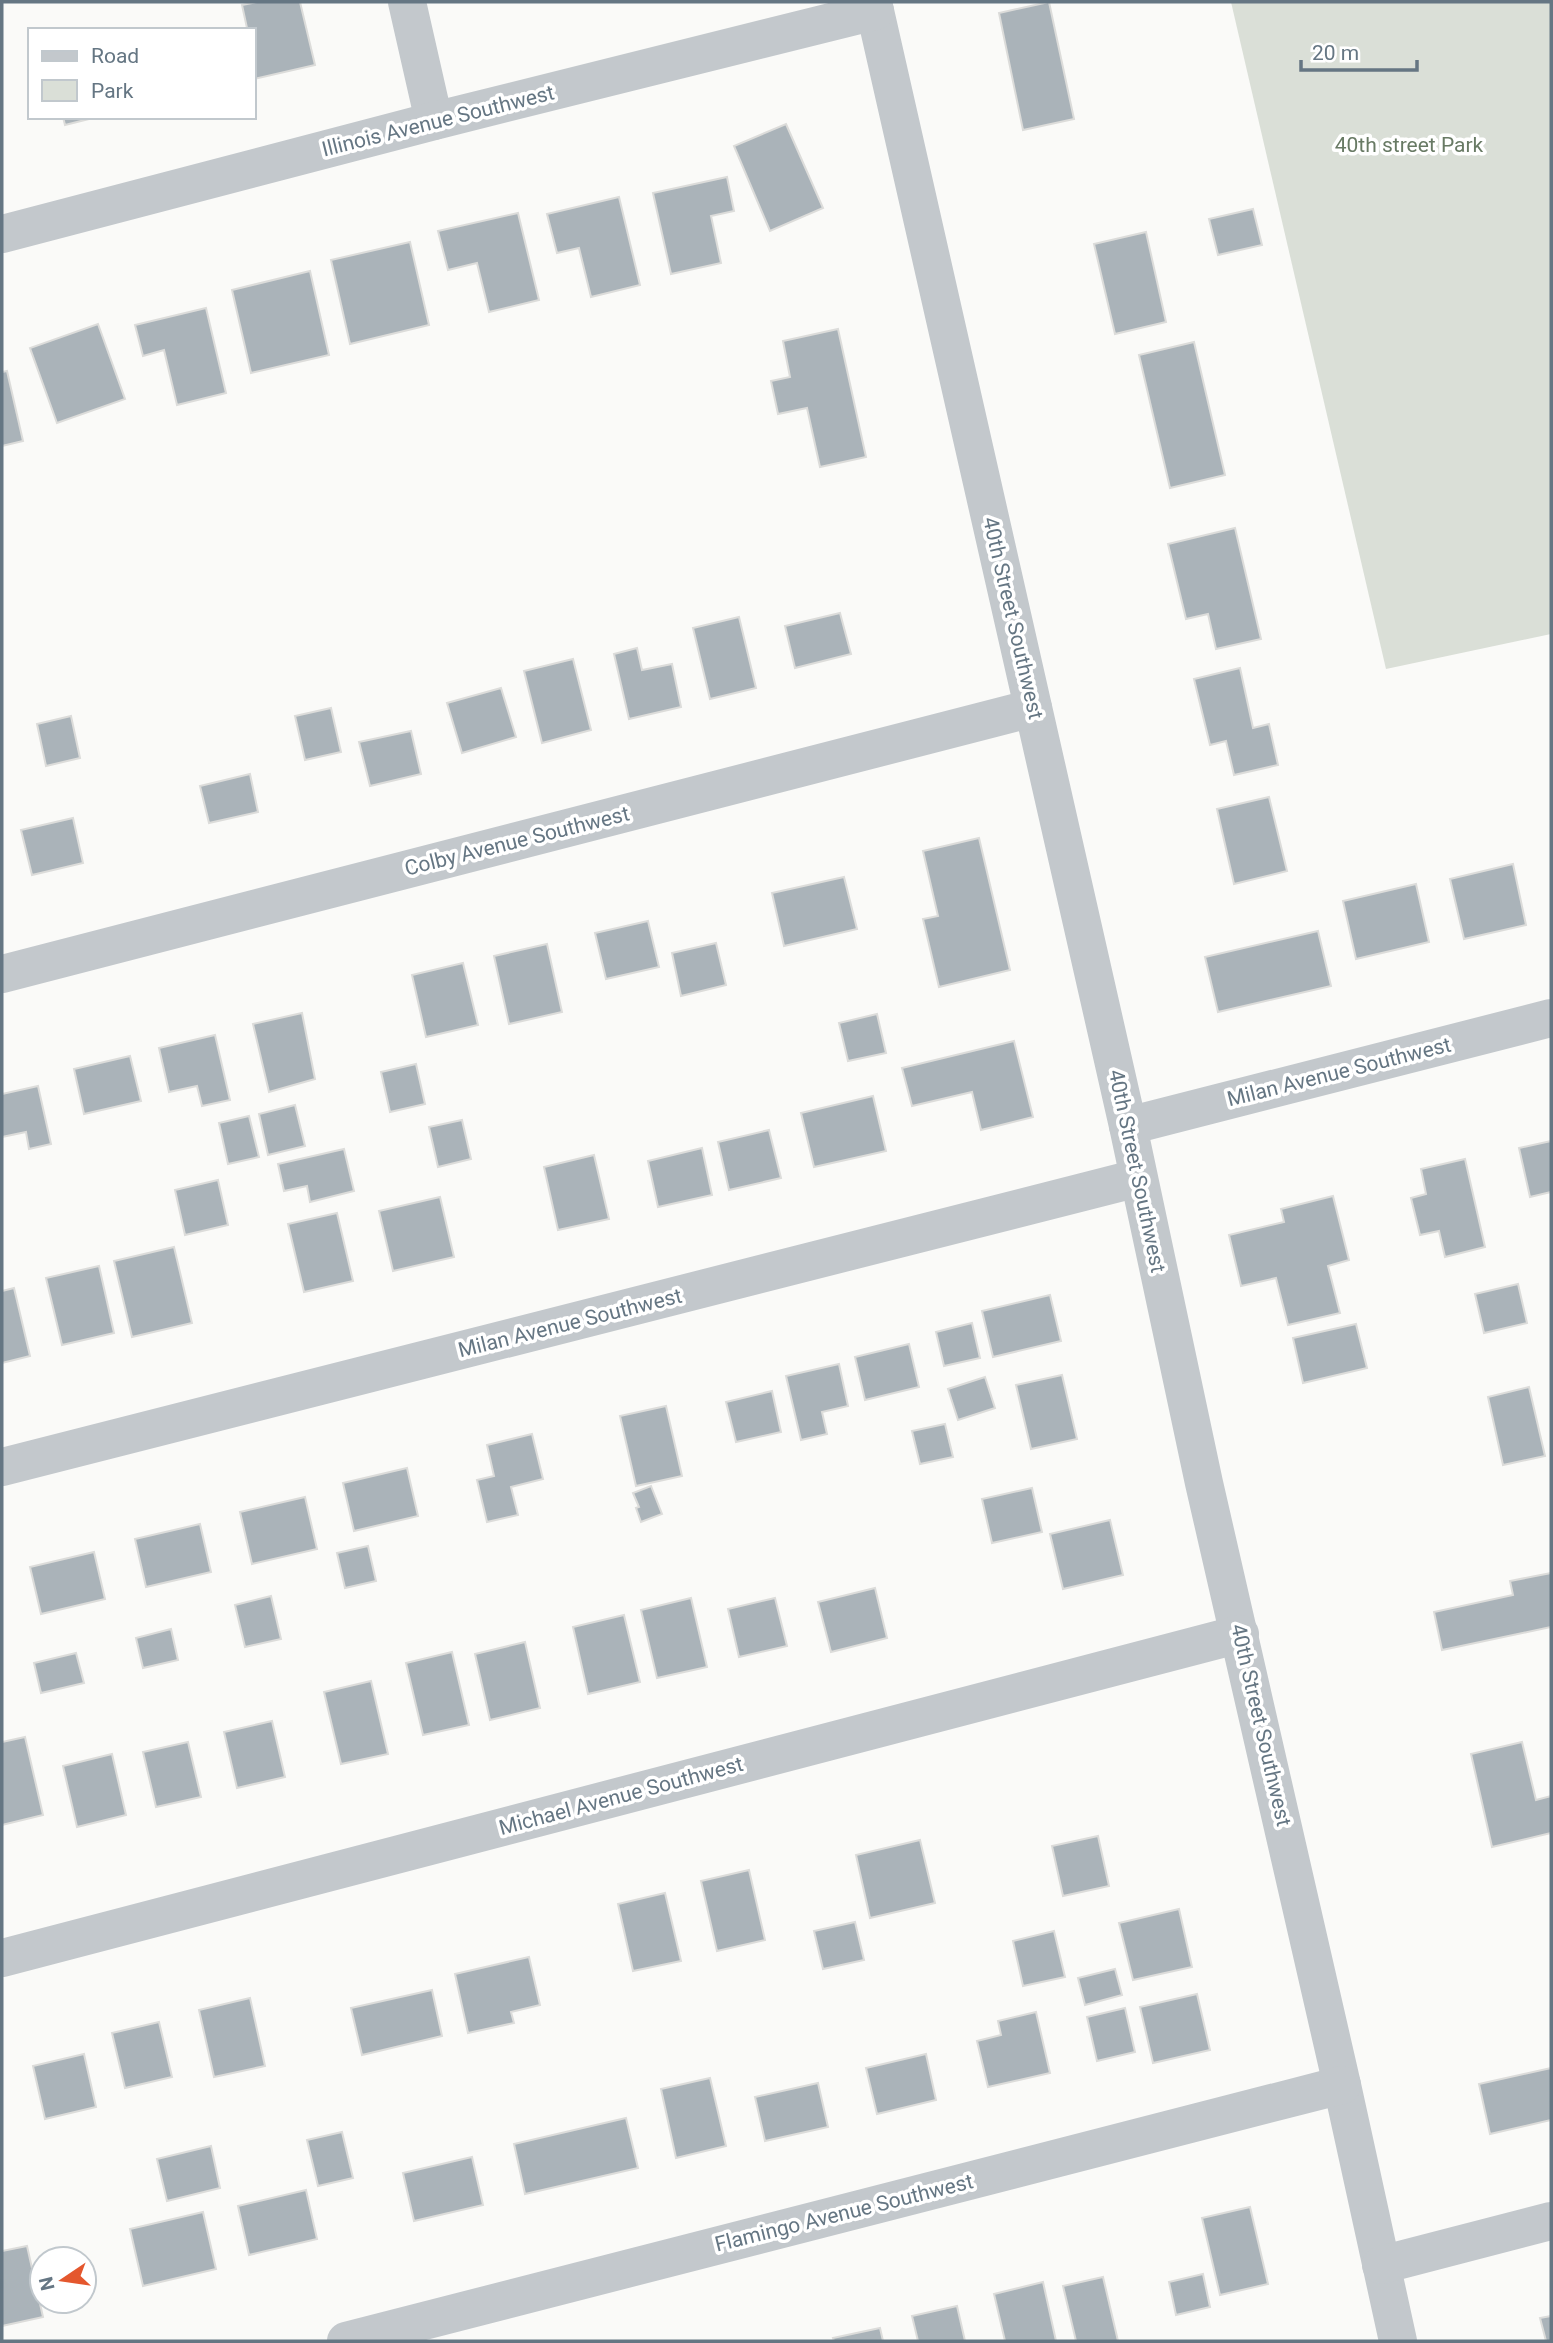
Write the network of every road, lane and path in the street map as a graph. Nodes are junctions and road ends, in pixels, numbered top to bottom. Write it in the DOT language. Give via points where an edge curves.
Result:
graph roads {
  1 [pos="407,2"];
  2 [pos="874,6"];
  3 [pos="434,121"];
  4 [pos="2,234"];
  5 [pos="1033,708"];
  6 [pos="2,974"];
  7 [pos="1551,1018"];
  8 [pos="1128,1126"];
  9 [pos="1138,1178"];
  10 [pos="2,1467"];
  11 [pos="1240,1634"];
  12 [pos="2,1958"];
  13 [pos="1342,2085"];
  14 [pos="1551,2221"];
  15 [pos="1381,2265"];
  16 [pos="346,2341"];
  17 [pos="1398,2341"];
  1 -- 3 [label="street"];
  2 -- 3 [label="street, Illinois Avenue Southwest"];
  2 -- 5 [label="street, 40th Street Southwest"];
  3 -- 4 [label="street, Illinois Avenue Southwest"];
  5 -- 6 [label="street, Colby Avenue Southwest"];
  5 -- 8 [label="street, 40th Street Southwest"];
  7 -- 8 [label="street, Milan Avenue Southwest"];
  8 -- 9 [label="street, 40th Street Southwest"];
  9 -- 10 [label="street, Milan Avenue Southwest"];
  9 -- 11 [label="street, 40th Street Southwest"];
  11 -- 12 [label="street, Michael Avenue Southwest"];
  11 -- 13 [label="street, 40th Street Southwest"];
  13 -- 15 [label="street, 40th Street Southwest"];
  13 -- 16 [label="street, Flamingo Avenue Southwest"];
  14 -- 15 [label="street"];
  15 -- 17 [label="street, 40th Street Southwest"];
}
